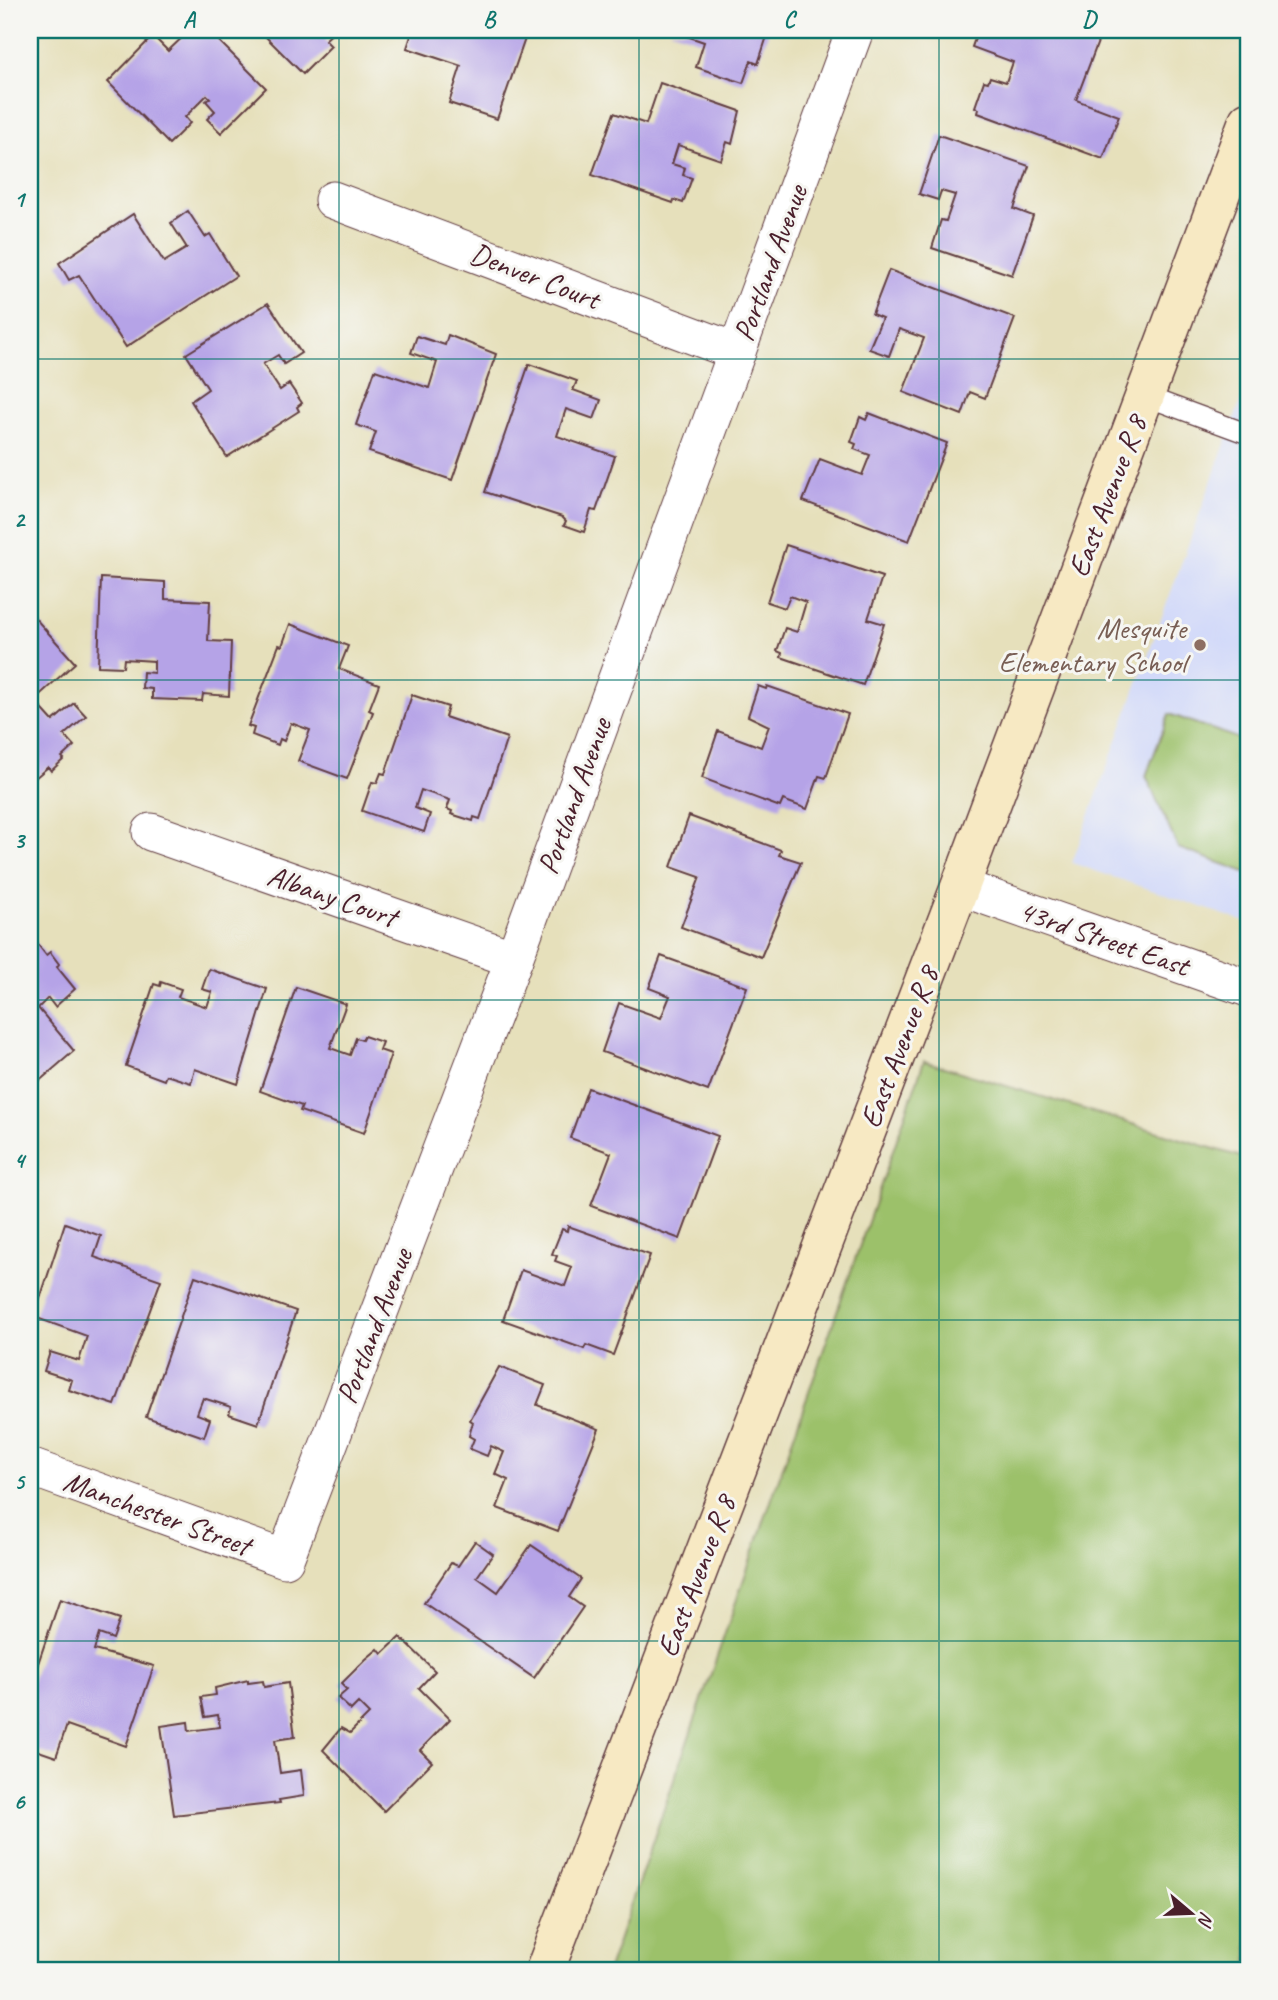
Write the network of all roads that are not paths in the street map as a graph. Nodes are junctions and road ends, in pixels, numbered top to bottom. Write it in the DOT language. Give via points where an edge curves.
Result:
graph roads {
  1 [pos="855,30"];
  2 [pos="1248,121"];
  3 [pos="333,200"];
  4 [pos="737,352"];
  5 [pos="1145,396"];
  6 [pos="1248,434"];
  7 [pos="151,832"];
  8 [pos="960,887"];
  9 [pos="514,959"];
  10 [pos="1248,988"];
  11 [pos="30,1467"];
  12 [pos="285,1559"];
  13 [pos="545,1970"];
  1 -- 4 [label="street, Portland Avenue"];
  2 -- 5 [label="street, East Avenue R 8"];
  3 -- 4 [label="street, Denver Court"];
  4 -- 9 [label="street, Portland Avenue"];
  5 -- 6 [label="lane"];
  5 -- 8 [label="street, East Avenue R 8"];
  7 -- 9 [label="street, Albany Court"];
  8 -- 10 [label="street, 43rd Street East"];
  8 -- 13 [label="street, East Avenue R 8"];
  9 -- 12 [label="street, Portland Avenue"];
  11 -- 12 [label="street, Manchester Street"];
}
